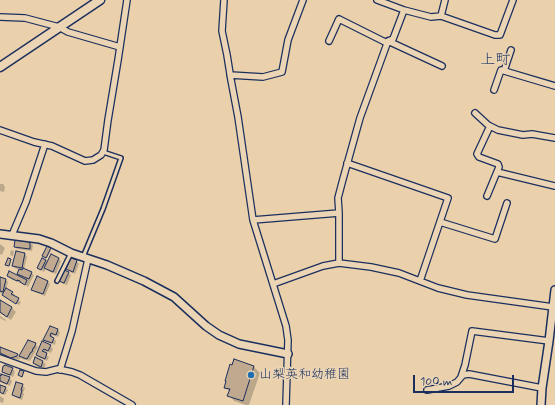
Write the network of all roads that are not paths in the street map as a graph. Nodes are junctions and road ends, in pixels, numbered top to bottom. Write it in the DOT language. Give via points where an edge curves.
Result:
graph roads {
  1 [pos="100,0"];
  2 [pos="127,0"];
  3 [pos="224,0"];
  4 [pos="303,0"];
  5 [pos="377,0"];
  6 [pos="445,0"];
  7 [pos="513,0"];
  8 [pos="404,10"];
  9 [pos="441,16"];
  10 [pos="0,17"];
  11 [pos="59,27"];
  12 [pos="329,41"];
  13 [pos="388,42"];
  14 [pos="120,47"];
  15 [pos="511,50"];
  16 [pos="442,66"];
  17 [pos="0,67"];
  18 [pos="504,71"];
  19 [pos="230,75"];
  20 [pos="555,86"];
  21 [pos="494,90"];
  22 [pos="475,113"];
  23 [pos="490,126"];
  24 [pos="0,130"];
  25 [pos="555,138"];
  26 [pos="45,144"];
  27 [pos="103,152"];
  28 [pos="347,163"];
  29 [pos="497,172"];
  30 [pos="555,186"];
  31 [pos="487,196"];
  32 [pos="507,202"];
  33 [pos="339,213"];
  34 [pos="253,220"];
  35 [pos="440,222"];
  36 [pos="0,234"];
  37 [pos="12,235"];
  38 [pos="71,252"];
  39 [pos="86,258"];
  40 [pos="339,263"];
  41 [pos="57,281"];
  42 [pos="420,281"];
  43 [pos="273,284"];
  44 [pos="555,290"];
  45 [pos="553,312"];
  46 [pos="549,342"];
  47 [pos="288,354"];
  48 [pos="0,358"];
  49 [pos="60,370"];
  50 [pos="461,377"];
  51 [pos="542,388"];
  52 [pos="427,390"];
  53 [pos="132,405"];
  54 [pos="286,405"];
  55 [pos="541,405"];
  1 -- 11 [label="main road"];
  2 -- 14 [label="street"];
  3 -- 19 [label="street" via="222,31"];
  4 -- 19 [label="street" via="288,40 282,72 262,77"];
  5 -- 8 [label="street"];
  6 -- 9 [label="street"];
  7 -- 9 [label="street" via="500,35"];
  8 -- 9 [label="street" via="431,17"];
  8 -- 13 [label="street" via="393,39"];
  10 -- 11 [label="street" via="25,18"];
  11 -- 14 [label="street"];
  11 -- 17 [label="main road"];
  12 -- 13 [label="street" via="339,19"];
  13 -- 16 [label="street"];
  13 -- 28 [label="street" via="360,118"];
  14 -- 27 [label="street"];
  15 -- 18 [label="street"];
  18 -- 20 [label="street"];
  18 -- 21 [label="street" via="501,70"];
  19 -- 34 [label="street"];
  22 -- 23 [label="street"];
  23 -- 25 [label="street" via="523,135"];
  23 -- 29 [label="street" via="477,154 498,164"];
  24 -- 26 [label="street"];
  26 -- 27 [label="street" via="85,161 93,160"];
  26 -- 37 [label="street"];
  27 -- 39 [label="lane" via="121,158"];
  28 -- 33 [label="street" via="338,198"];
  28 -- 35 [label="street" via="448,198"];
  29 -- 30 [label="street"];
  29 -- 31 [label="street"];
  32 -- 35 [label="street" via="495,239"];
  33 -- 34 [label="street"];
  33 -- 40 [label="street"];
  34 -- 43 [label="street"];
  35 -- 42 [label="street"];
  36 -- 37 [label="street"];
  37 -- 38 [label="street" via="39,239"];
  38 -- 39 [label="street"];
  38 -- 41 [label="lane"];
  39 -- 47 [label="street" via="144,281 174,297 219,335 239,344"];
  39 -- 49 [label="street" via="72,331"];
  40 -- 42 [label="street" via="371,267"];
  40 -- 43 [label="street"];
  42 -- 45 [label="street" via="467,295"];
  43 -- 47 [label="street" via="286,326"];
  44 -- 45 [label="street"];
  45 -- 46 [label="street"];
  46 -- 50 [label="street" via="472,331"];
  46 -- 51 [label="street"];
  47 -- 54 [label="street"];
  48 -- 49 [label="street" via="36,371"];
  49 -- 53 [label="street" via="80,375"];
  50 -- 51 [label="street" via="469,374"];
  50 -- 52 [label="street" via="449,386"];
  51 -- 55 [label="street"];
}
